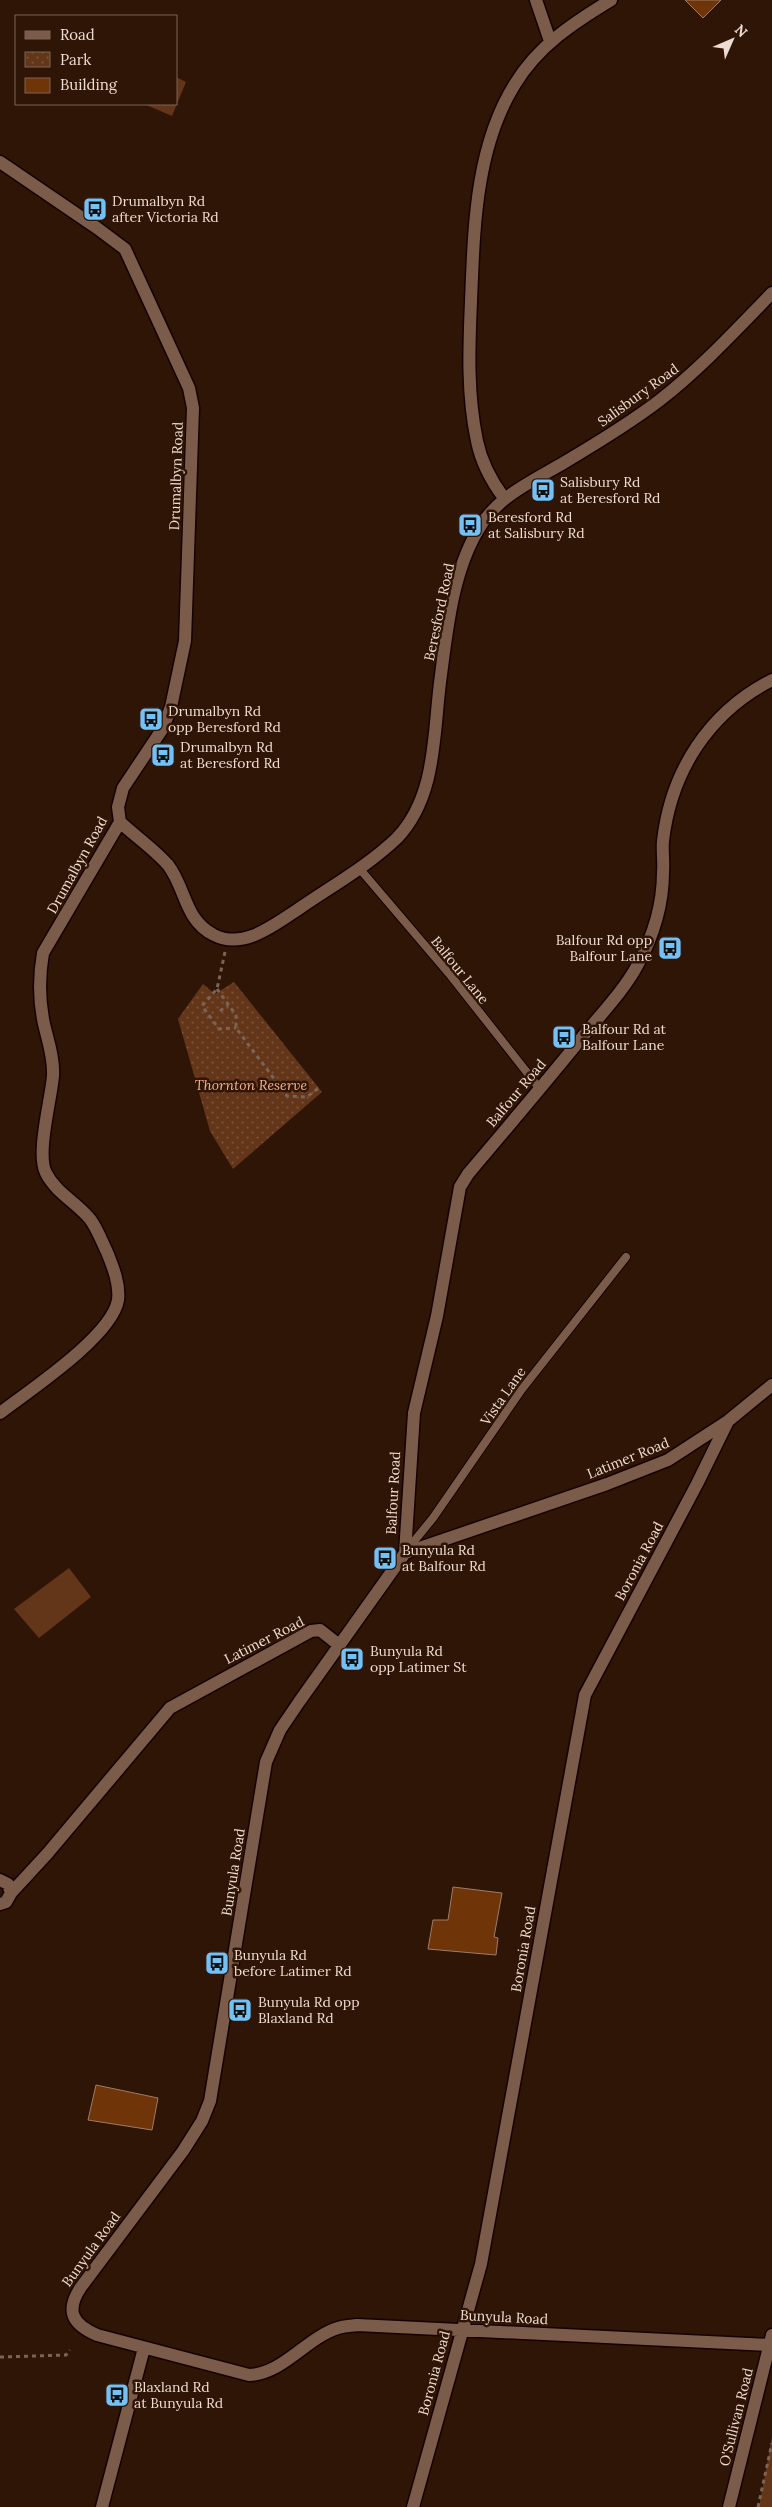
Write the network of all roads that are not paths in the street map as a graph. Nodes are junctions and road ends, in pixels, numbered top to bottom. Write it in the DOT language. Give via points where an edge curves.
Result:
graph roads {
  1 [pos="536,0"];
  2 [pos="610,0"];
  3 [pos="550,41"];
  4 [pos="0,162"];
  5 [pos="772,293"];
  6 [pos="504,498"];
  7 [pos="772,680"];
  8 [pos="120,822"];
  9 [pos="359,868"];
  10 [pos="540,1090"];
  11 [pos="626,1257"];
  12 [pos="772,1385"];
  13 [pos="0,1413"];
  14 [pos="728,1421"];
  15 [pos="405,1553"];
  16 [pos="339,1645"];
  17 [pos="0,1880"];
  18 [pos="11,1893"];
  19 [pos="0,1904"];
  20 [pos="462,2329"];
  21 [pos="771,2340"];
  22 [pos="144,2348"];
  23 [pos="102,2507"];
  24 [pos="412,2507"];
  25 [pos="728,2507"];
  1 -- 3 [label="street"];
  2 -- 3 [label="street"];
  3 -- 6 [label="street" via="515,83 503,107 487,152 474,221 468,365 470,401 484,464"];
  4 -- 8 [label="street, Drumalbyn Road" via="125,249 192,399 185,641 163,728 123,788 118,807"];
  5 -- 6 [label="street, Salisbury Road" via="696,371 658,401 612,433"];
  6 -- 9 [label="street, Beresford Road" via="478,530 459,577 440,676 434,752 426,784 414,813 398,836"];
  7 -- 10 [label="street, Balfour Road" via="754,688 727,709 690,755 669,808 662,843 660,908 650,938 637,967"];
  8 -- 9 [label="street, Beresford Road" via="166,863 193,918 204,929 228,939 254,936 274,926"];
  8 -- 13 [label="street, Drumalbyn Road" via="43,953 39,974 53,1073 42,1156 45,1172 59,1192 90,1219 112,1264 118,1301 103,1329"];
  9 -- 10 [label="lane, Balfour Lane" via="451,976"];
  10 -- 15 [label="street, Balfour Road" via="468,1174 457,1198 437,1316 414,1413"];
  11 -- 15 [label="lane, Vista Lane" via="522,1389 434,1518"];
  12 -- 14 [label="street, Latimer Road"];
  14 -- 15 [label="street, Latimer Road" via="668,1460"];
  14 -- 20 [label="street, Boronia Road" via="585,1695 481,2264"];
  15 -- 16 [label="street"];
  16 -- 18 [label="street, Latimer Road" via="320,1630 311,1630 170,1708"];
  16 -- 22 [label="street, Bunyula Road" via="280,1730 266,1762 210,2101 202,2121 73,2300 73,2316 87,2330"];
  17 -- 18 [label="street" via="8,1884"];
  18 -- 19 [label="street, Latimer Road" via="6,1902"];
  20 -- 21 [label="street, Bunyula Road"];
  20 -- 22 [label="street, Bunyula Road" via="357,2325 337,2328 260,2374 238,2372"];
  20 -- 24 [label="street, Boronia Road"];
  21 -- 25 [label="street, O'Sullivan Road"];
  22 -- 23 [label="street"];
}
